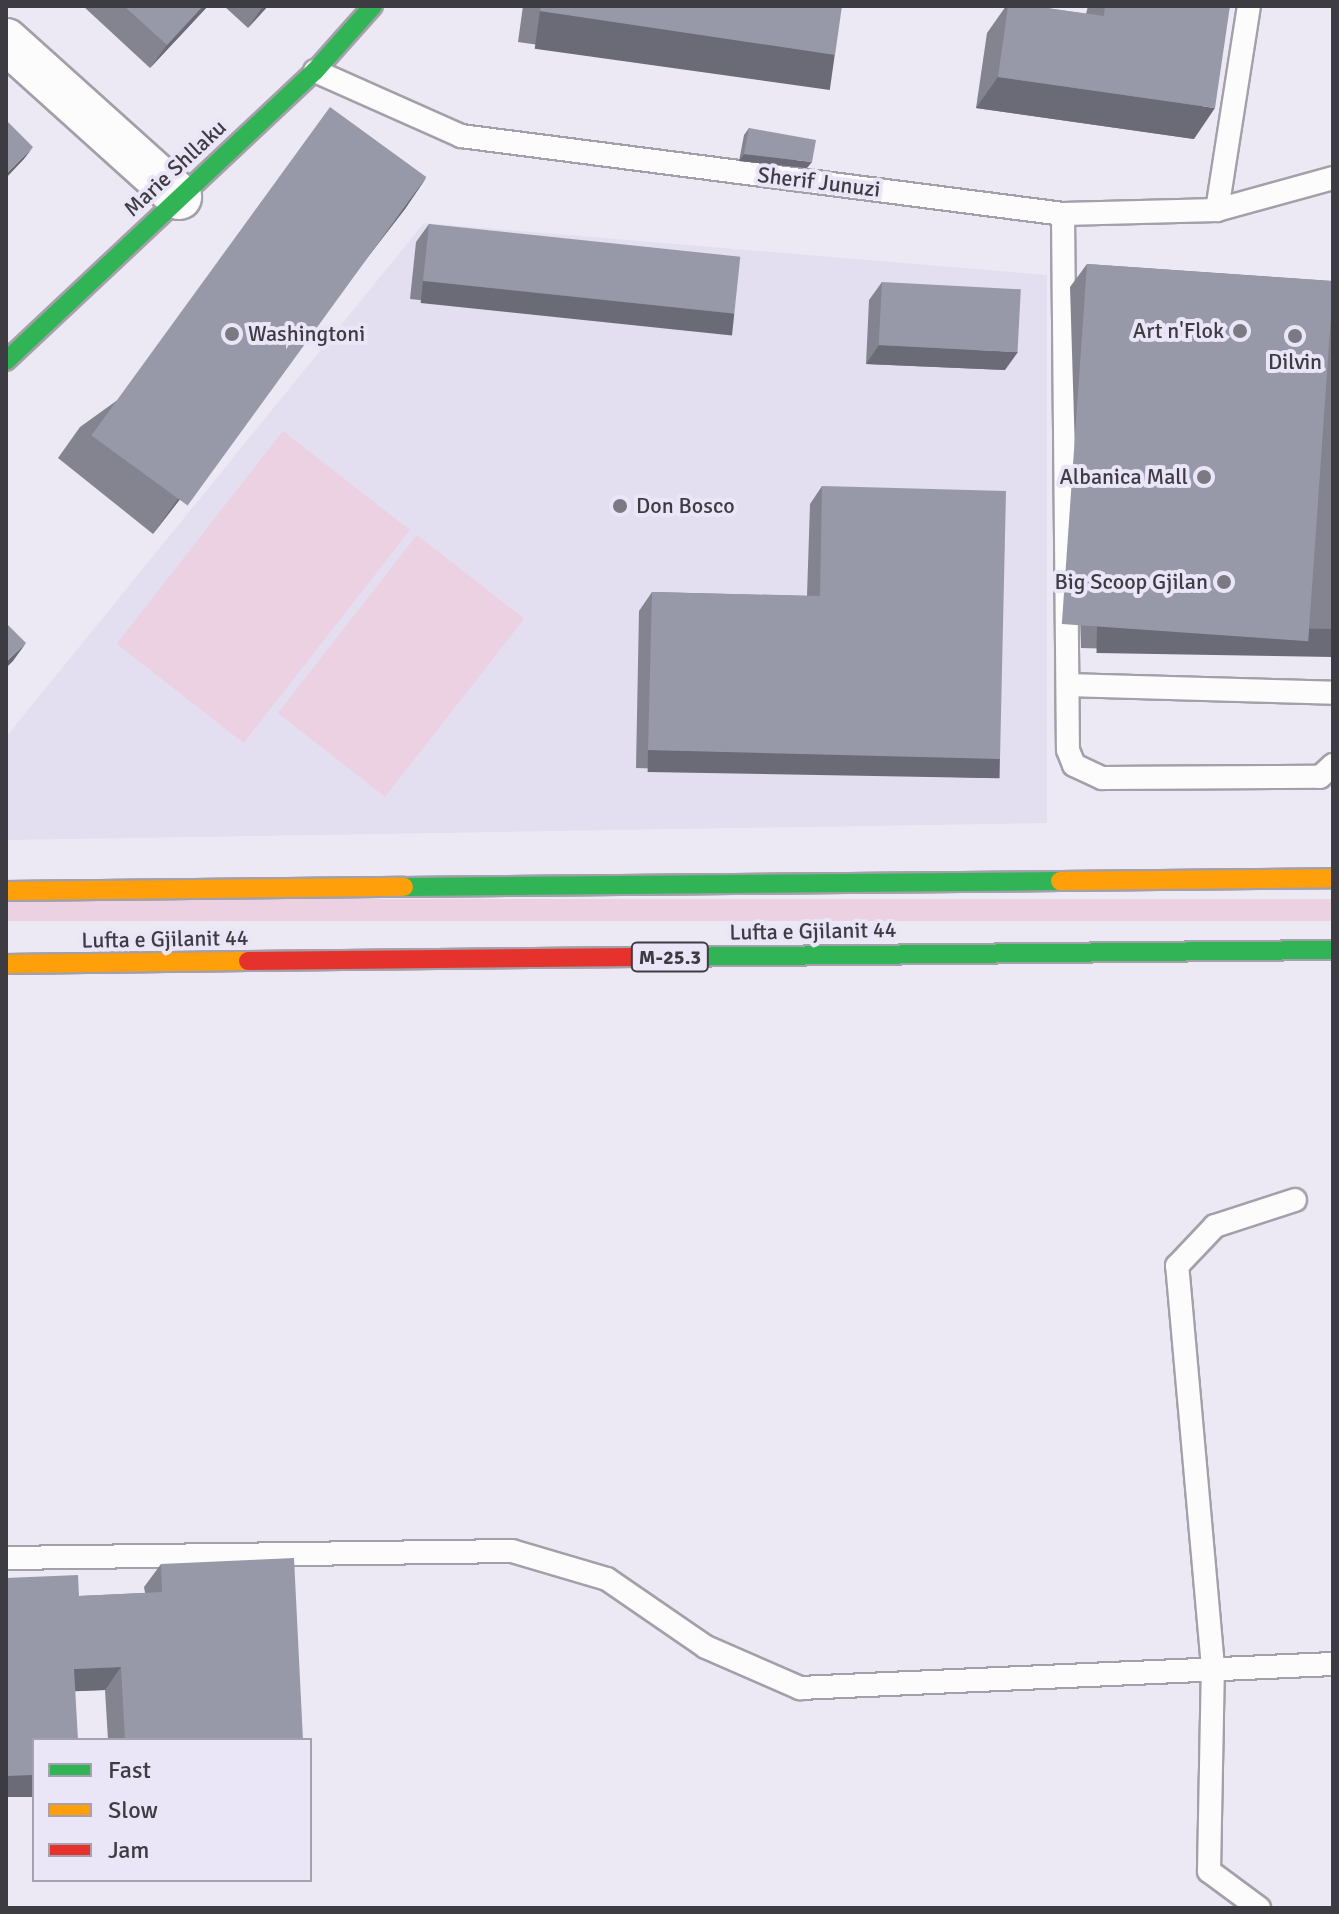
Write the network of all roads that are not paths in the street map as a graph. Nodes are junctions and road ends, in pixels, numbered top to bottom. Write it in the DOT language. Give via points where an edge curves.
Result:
graph roads {
  1 [pos="373,6"];
  2 [pos="1249,6"];
  3 [pos="6,41"];
  4 [pos="315,71"];
  5 [pos="1333,178"];
  6 [pos="179,197"];
  7 [pos="1217,210"];
  8 [pos="1063,214"];
  9 [pos="6,361"];
  10 [pos="1069,685"];
  11 [pos="1333,693"];
  12 [pos="1333,765"];
  13 [pos="1333,878"];
  14 [pos="6,891"];
  15 [pos="1333,950"];
  16 [pos="6,964"];
  17 [pos="1295,1200"];
  18 [pos="6,1558"];
  19 [pos="1333,1664"];
  20 [pos="1213,1667"];
  21 [pos="1259,1908"];
  1 -- 4 [label="main road, Marie Shllaku"];
  2 -- 7 [label="lane"];
  3 -- 6 [label="street"];
  4 -- 6 [label="main road, Marie Shllaku"];
  4 -- 8 [label="lane, Sherif Junuzi" via="461,136"];
  5 -- 7 [label="lane, Sherif Junuzi"];
  6 -- 9 [label="main road, Marie Shllaku"];
  7 -- 8 [label="lane, Sherif Junuzi"];
  8 -- 10 [label="lane"];
  10 -- 11 [label="lane"];
  10 -- 12 [label="lane" via="1068,750 1074,765 1102,778 1320,777"];
  13 -- 14 [label="main road"];
  15 -- 16 [label="main road, Lufta e Gjilanit 44 / M-25.3"];
  17 -- 20 [label="lane" via="1215,1226 1177,1266"];
  18 -- 20 [label="lane" via="512,1551 607,1579 706,1647 800,1688"];
  19 -- 20 [label="lane"];
  20 -- 21 [label="lane" via="1209,1871"];
}
